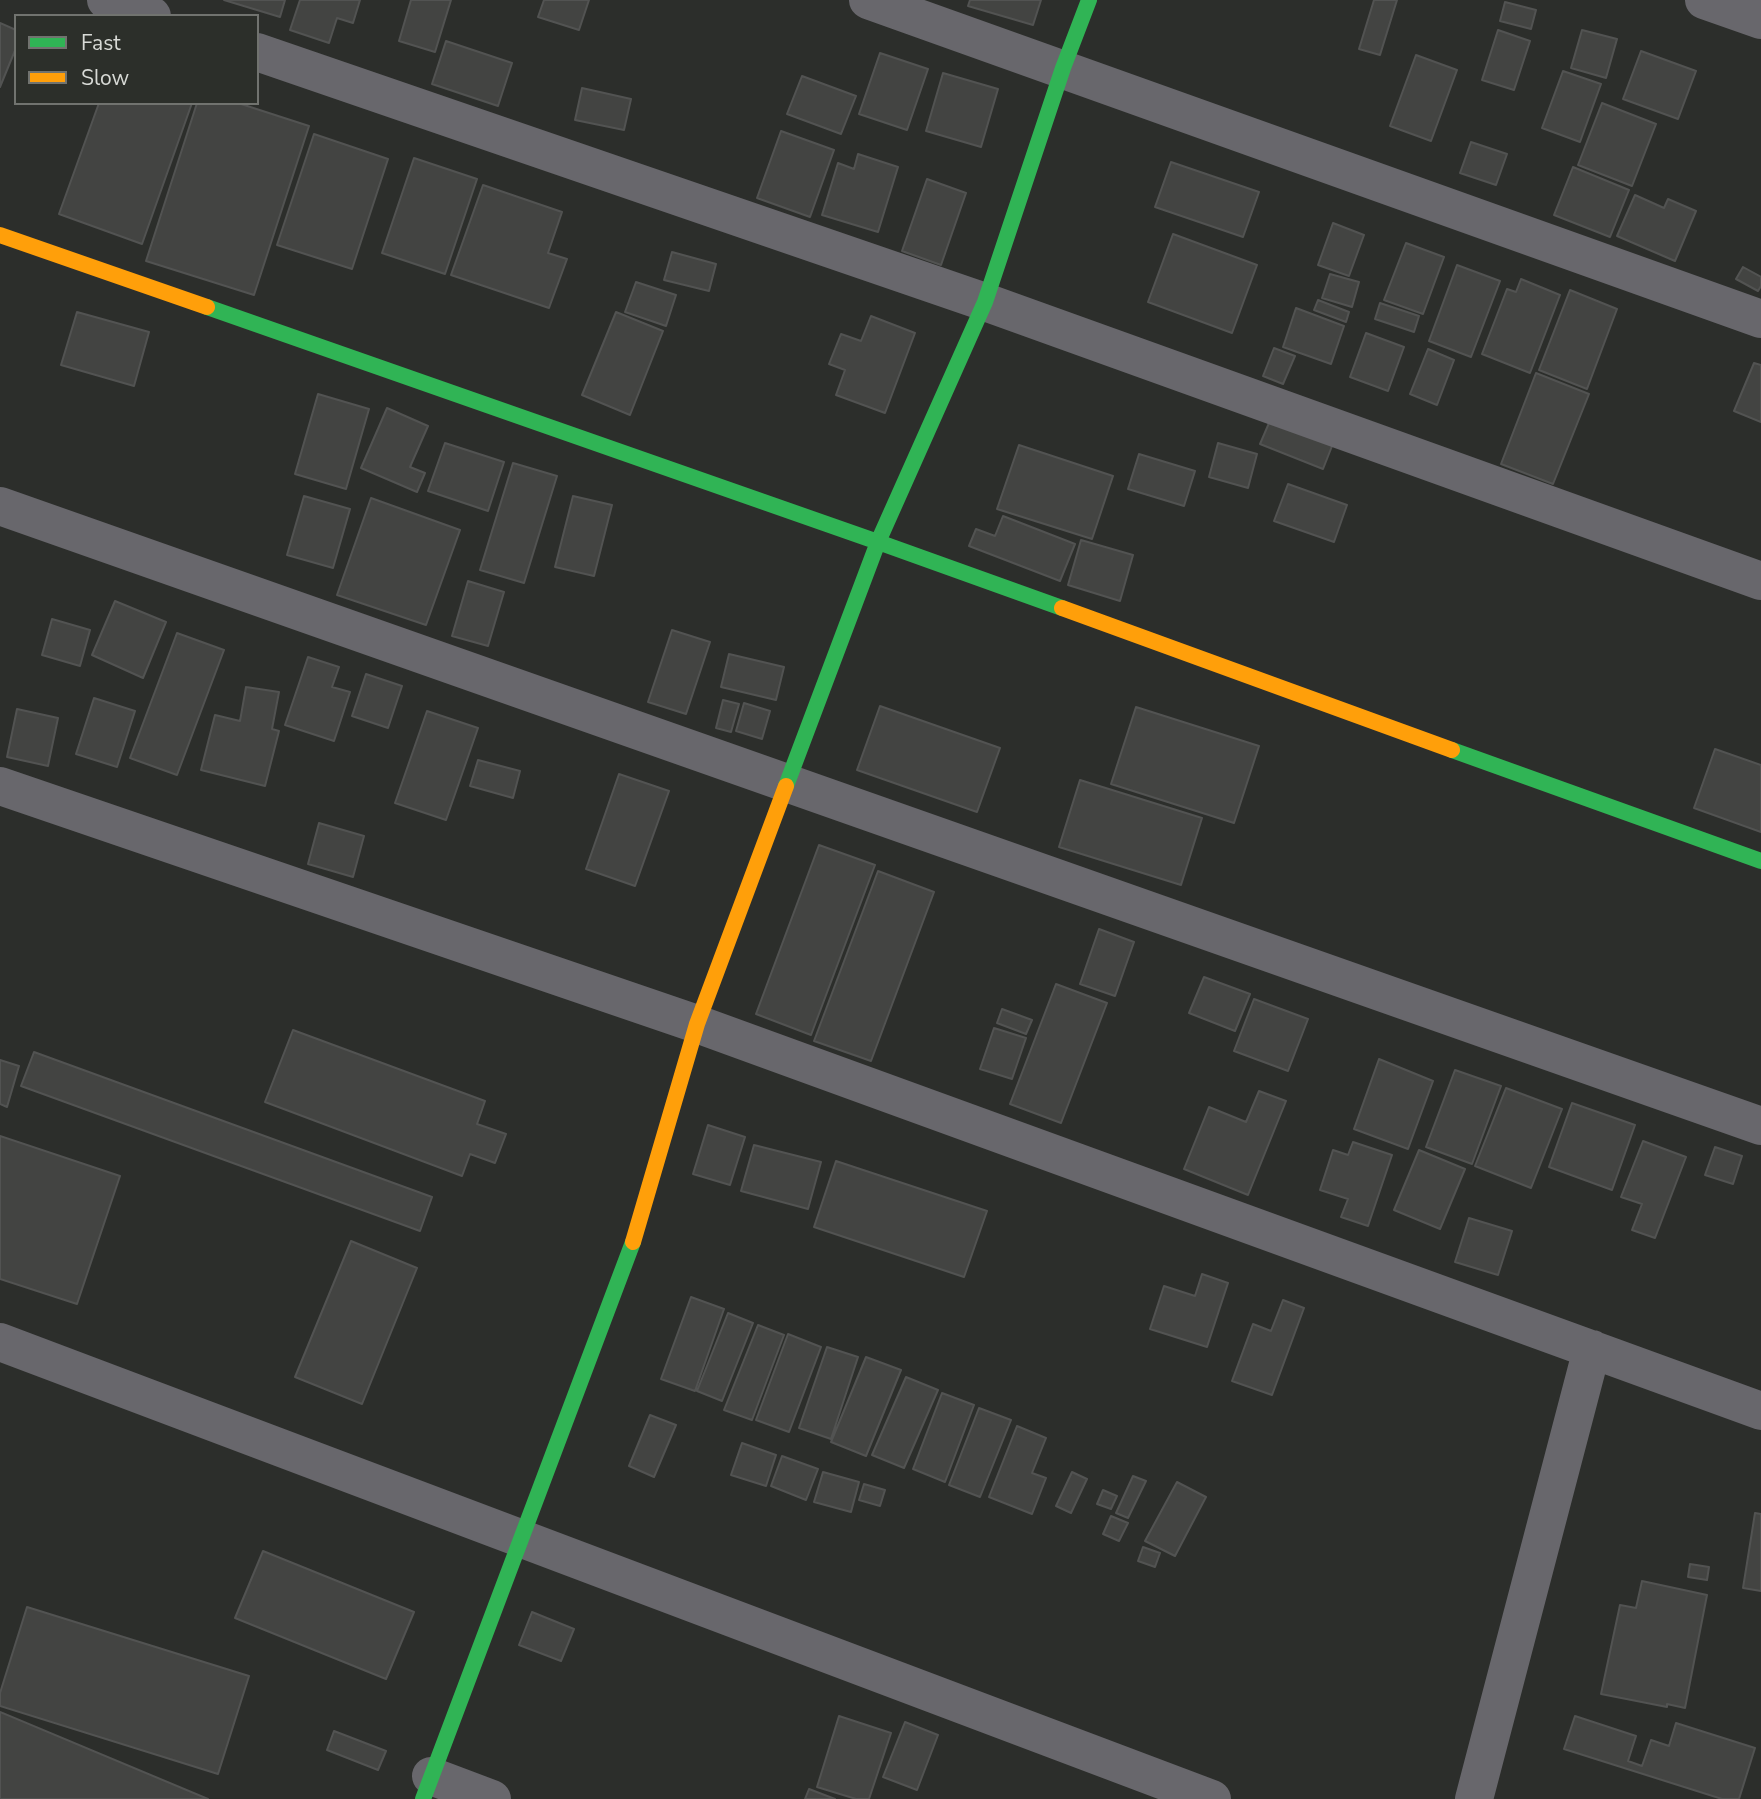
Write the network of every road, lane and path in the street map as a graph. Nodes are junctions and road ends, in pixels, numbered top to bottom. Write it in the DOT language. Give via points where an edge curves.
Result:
graph roads {
  1 [pos="106,0"];
  2 [pos="868,0"];
  3 [pos="1089,0"];
  4 [pos="1704,0"];
  5 [pos="146,14"];
  6 [pos="1761,20"];
  7 [pos="259,53"];
  8 [pos="1063,68"];
  9 [pos="0,235"];
  10 [pos="985,302"];
  11 [pos="1761,319"];
  12 [pos="0,506"];
  13 [pos="878,542"];
  14 [pos="1761,581"];
  15 [pos="788,785"];
  16 [pos="0,786"];
  17 [pos="1761,861"];
  18 [pos="697,1024"];
  19 [pos="1761,1126"];
  20 [pos="0,1342"];
  21 [pos="1592,1349"];
  22 [pos="1761,1411"];
  23 [pos="521,1538"];
  24 [pos="427,1787"];
  25 [pos="492,1799"];
  26 [pos="1212,1799"];
  27 [pos="1474,1799"];
  1 -- 5 [label="street"];
  2 -- 8 [label="street"];
  3 -- 8 [label="street"];
  4 -- 6 [label="street"];
  7 -- 10 [label="street"];
  8 -- 10 [label="street"];
  8 -- 11 [label="street"];
  9 -- 13 [label="street"];
  10 -- 13 [label="street"];
  10 -- 14 [label="street"];
  12 -- 15 [label="street"];
  13 -- 15 [label="street"];
  13 -- 17 [label="street"];
  15 -- 18 [label="street"];
  15 -- 19 [label="street"];
  16 -- 18 [label="street"];
  18 -- 21 [label="street"];
  18 -- 23 [label="street" via="630,1251"];
  20 -- 23 [label="street"];
  21 -- 22 [label="street"];
  21 -- 27 [label="street"];
  23 -- 24 [label="street"];
  23 -- 26 [label="street"];
  24 -- 25 [label="street"];
}
